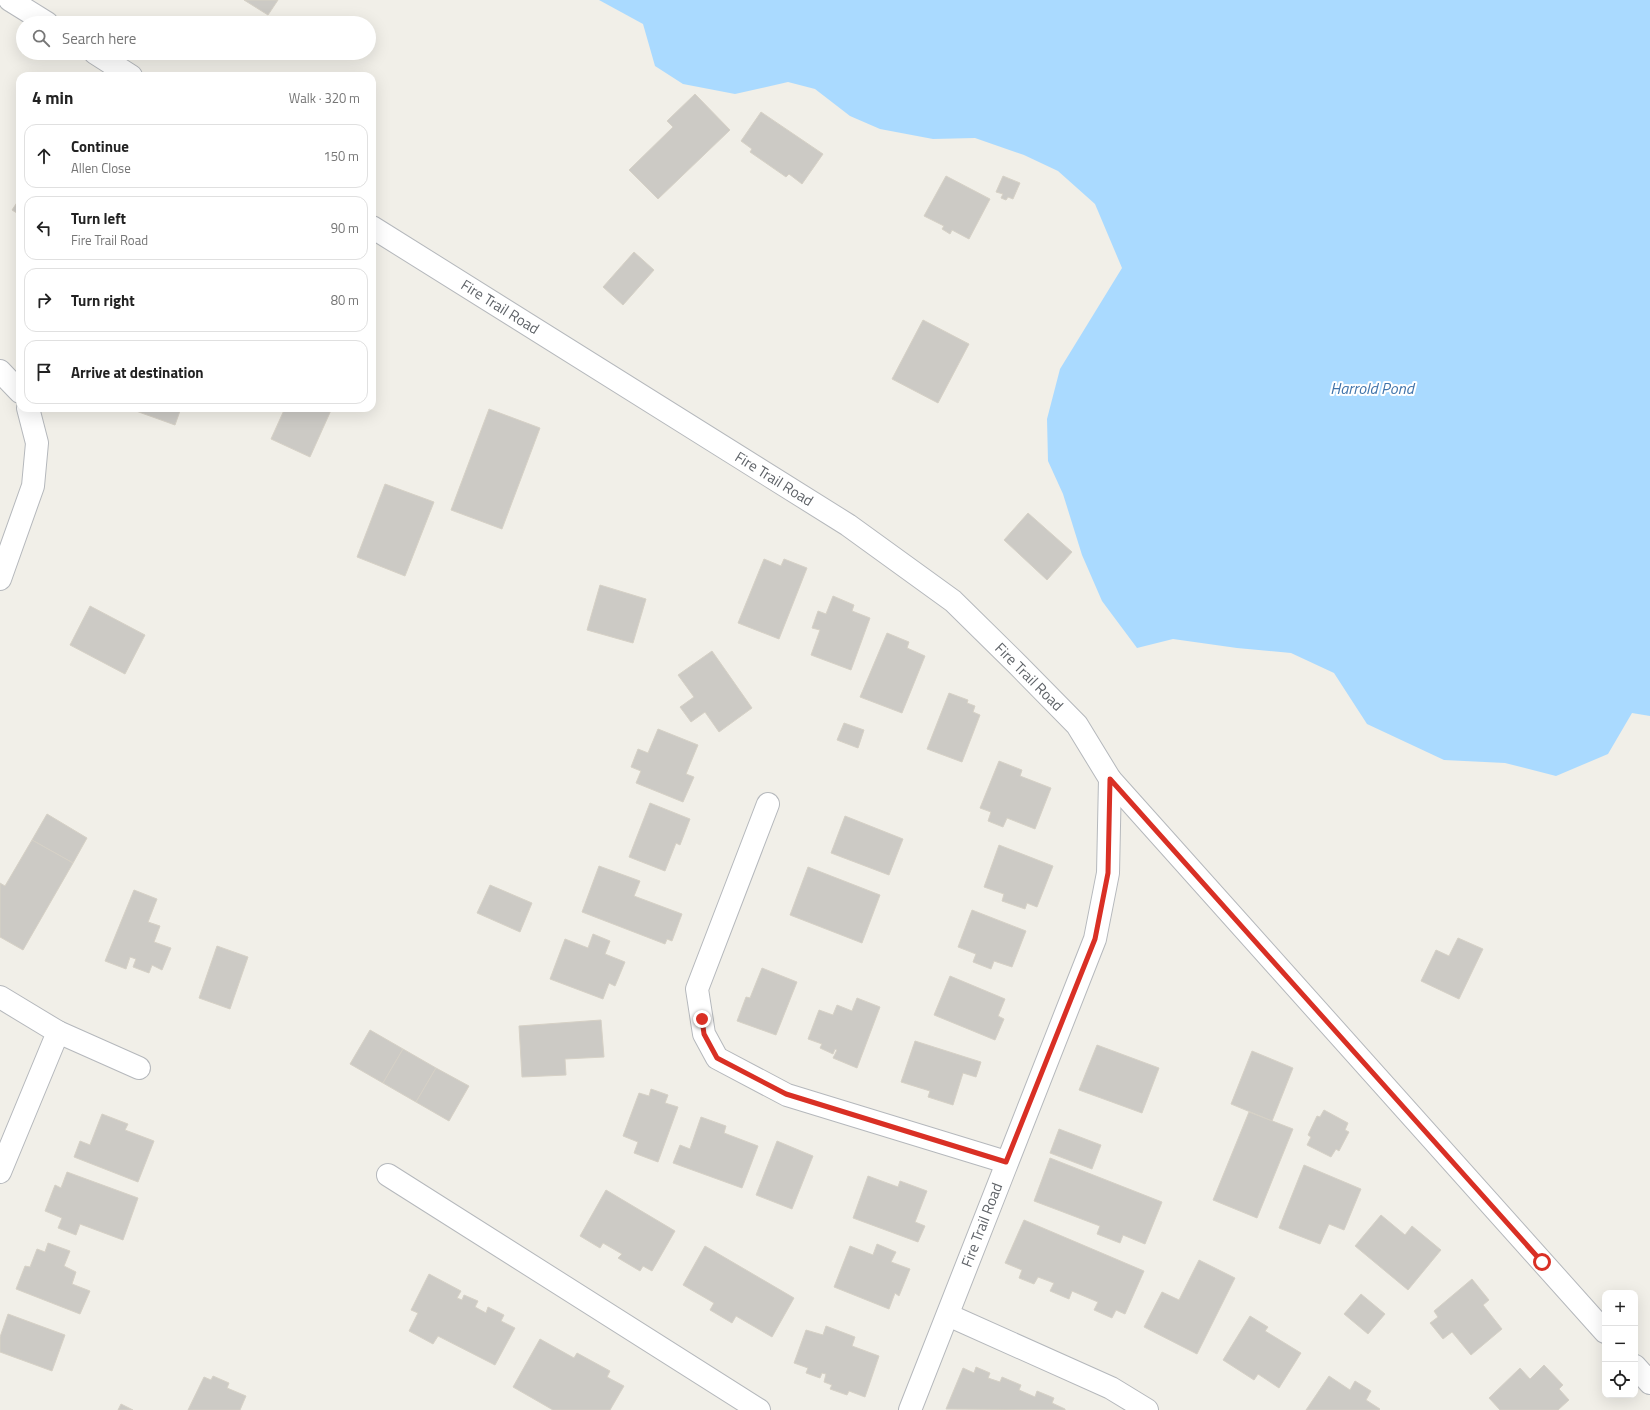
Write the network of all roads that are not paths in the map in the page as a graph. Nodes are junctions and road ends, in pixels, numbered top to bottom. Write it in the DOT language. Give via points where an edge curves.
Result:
graph roads {
  1 [pos="10,0"];
  2 [pos="36,16"];
  3 [pos="106,60"];
  4 [pos="125,72"];
  5 [pos="376,230"];
  6 [pos="0,371"];
  7 [pos="16,388"];
  8 [pos="29,412"];
  9 [pos="0,579"];
  10 [pos="1110,779"];
  11 [pos="768,804"];
  12 [pos="0,997"];
  13 [pos="58,1032"];
  14 [pos="139,1068"];
  15 [pos="1006,1162"];
  16 [pos="0,1172"];
  17 [pos="388,1175"];
  18 [pos="948,1315"];
  19 [pos="1602,1329"];
  20 [pos="1638,1369"];
  21 [pos="1650,1383"];
  22 [pos="759,1410"];
  23 [pos="910,1410"];
  24 [pos="1147,1410"];
  1 -- 2 [label="street"];
  3 -- 4 [label="street"];
  5 -- 10 [label="street, Fire Trail Road" via="848,525 953,601 1077,725"];
  6 -- 7 [label="street"];
  8 -- 9 [label="street" via="37,443 33,486"];
  10 -- 15 [label="street, Fire Trail Road" via="1108,873 1095,939"];
  10 -- 19 [label="street"];
  11 -- 15 [label="street" via="697,989 704,1034 717,1058 786,1094"];
  12 -- 13 [label="street"];
  13 -- 14 [label="street"];
  13 -- 16 [label="street"];
  15 -- 18 [label="street, Fire Trail Road"];
  17 -- 22 [label="street"];
  18 -- 23 [label="street, Fire Trail Road"];
  18 -- 24 [label="street" via="1111,1388"];
  20 -- 21 [label="street"];
}
